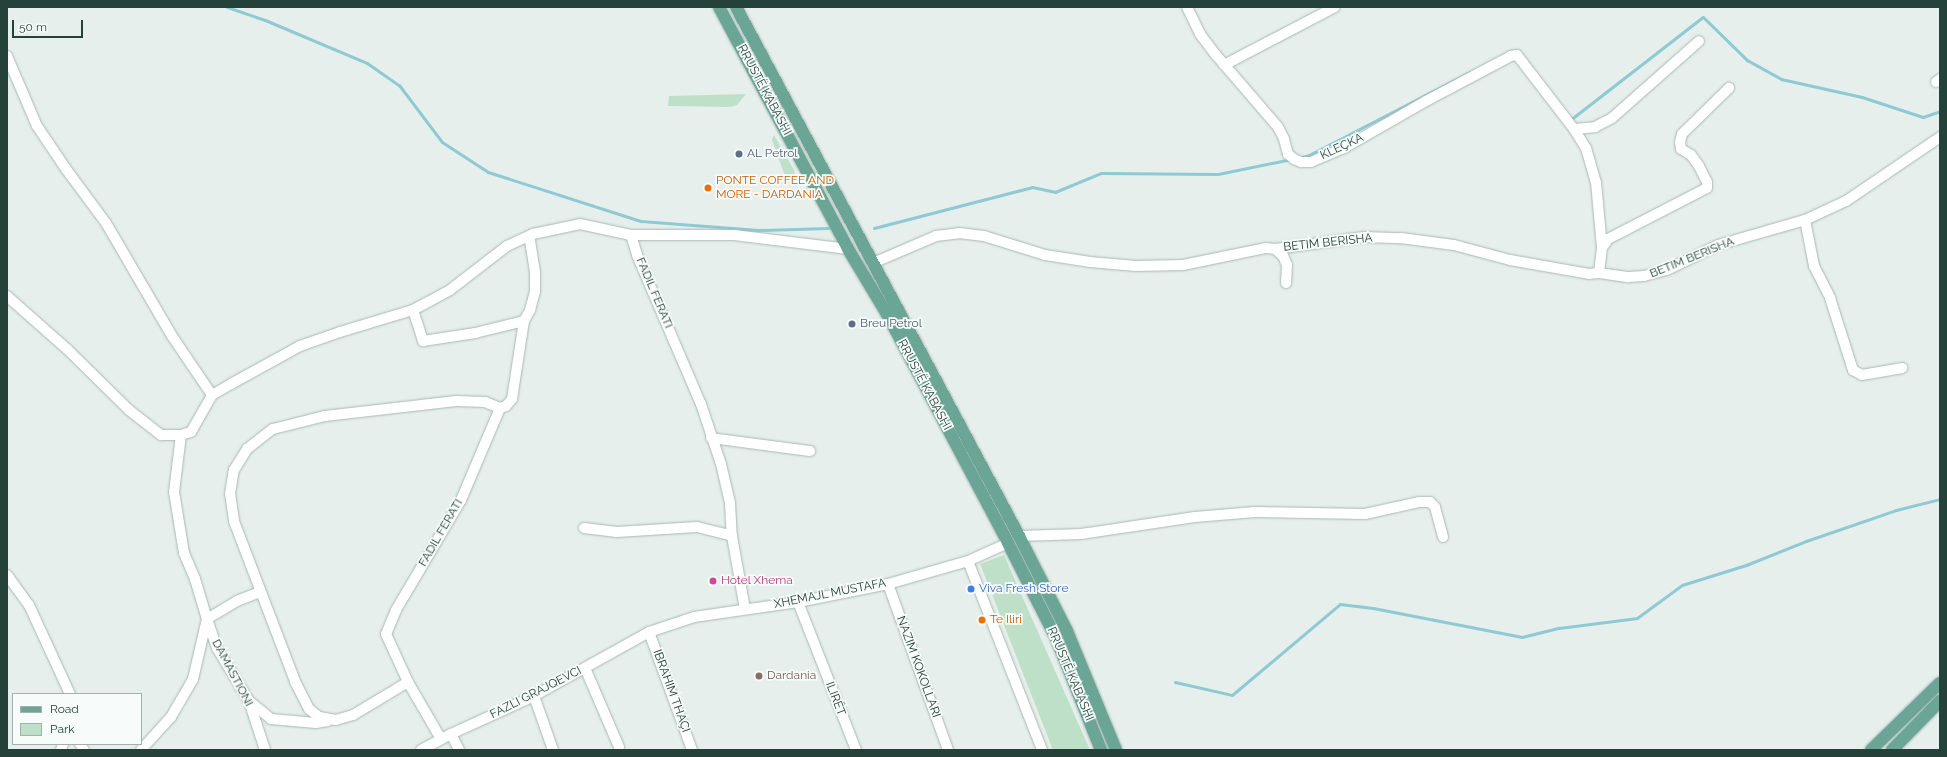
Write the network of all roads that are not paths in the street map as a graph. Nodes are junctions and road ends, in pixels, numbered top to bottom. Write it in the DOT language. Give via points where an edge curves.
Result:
graph roads {
  1 [pos="719,7"];
  2 [pos="736,7"];
  3 [pos="1187,7"];
  4 [pos="1335,7"];
  5 [pos="1699,41"];
  6 [pos="7,56"];
  7 [pos="1224,65"];
  8 [pos="1729,88"];
  9 [pos="1574,129"];
  10 [pos="1940,137"];
  11 [pos="1805,220"];
  12 [pos="631,235"];
  13 [pos="529,236"];
  14 [pos="1275,248"];
  15 [pos="1602,248"];
  16 [pos="848,249"];
  17 [pos="873,263"];
  18 [pos="1599,273"];
  19 [pos="1286,283"];
  20 [pos="7,296"];
  21 [pos="413,310"];
  22 [pos="524,321"];
  23 [pos="1902,368"];
  24 [pos="212,395"];
  25 [pos="500,408"];
  26 [pos="181,435"];
  27 [pos="711,438"];
  28 [pos="810,451"];
  29 [pos="584,528"];
  30 [pos="732,536"];
  31 [pos="1020,536"];
  32 [pos="1443,537"];
  33 [pos="1008,543"];
  34 [pos="968,561"];
  35 [pos="7,575"];
  36 [pos="888,584"];
  37 [pos="260,592"];
  38 [pos="798,602"];
  39 [pos="745,609"];
  40 [pos="207,619"];
  41 [pos="649,632"];
  42 [pos="585,668"];
  43 [pos="408,682"];
  44 [pos="1940,683"];
  45 [pos="70,693"];
  46 [pos="534,696"];
  47 [pos="249,701"];
  48 [pos="1940,701"];
  49 [pos="336,720"];
  50 [pos="451,734"];
  51 [pos="441,739"];
  52 [pos="619,747"];
  53 [pos="141,750"];
  54 [pos="265,750"];
  55 [pos="421,750"];
  56 [pos="459,750"];
  57 [pos="553,750"];
  58 [pos="692,750"];
  59 [pos="856,750"];
  60 [pos="948,750"];
  61 [pos="1042,750"];
  62 [pos="1101,750"];
  63 [pos="1116,750"];
  64 [pos="1871,750"];
  65 [pos="1892,750"];
  1 -- 16 [label="main road, RRUSTË KABASHI"];
  2 -- 17 [label="main road, RRUSTË KABASHI"];
  3 -- 7 [label="street, KLEÇKA" via="1200,34"];
  4 -- 7 [label="street"];
  5 -- 9 [label="street" via="1612,118 1595,127"];
  6 -- 24 [label="street" via="37,126 106,223 172,336"];
  7 -- 9 [label="street, KLEÇKA" via="1278,127 1288,154 1294,159 1311,162 1346,147 1426,101 1517,55"];
  8 -- 15 [label="street" via="1682,134 1680,142 1681,149 1699,166 1707,182 1707,188 1608,239"];
  9 -- 15 [label="street" via="1586,148 1596,182"];
  10 -- 11 [label="street, BETIM BERISHA" via="1846,201"];
  11 -- 18 [label="street, BETIM BERISHA" via="1718,245 1654,274 1629,277"];
  11 -- 23 [label="street" via="1814,266 1830,298 1853,370 1862,375"];
  12 -- 13 [label="street" via="580,224"];
  12 -- 16 [label="street" via="734,235"];
  12 -- 27 [label="street, FADIL FERATI" via="701,404"];
  13 -- 21 [label="street" via="507,246 450,290"];
  13 -- 22 [label="street, FADIL FERATI" via="535,272 535,291"];
  14 -- 17 [label="street, BETIM BERISHA" via="1183,265 1136,266 1045,255 984,236 959,233 936,236"];
  14 -- 18 [label="street, BETIM BERISHA" via="1364,237 1401,238 1454,245 1510,260 1589,274"];
  14 -- 19 [label="street, BETIM BERISHA" via="1287,265"];
  15 -- 18 [label="street"];
  16 -- 33 [label="main road, RRUSTË KABASHI" via="887,314"];
  17 -- 31 [label="main road, RRUSTË KABASHI"];
  20 -- 26 [label="street" via="129,410 160,434"];
  21 -- 22 [label="street" via="423,342"];
  21 -- 24 [label="street" via="300,346"];
  22 -- 25 [label="street, FADIL FERATI" via="512,399"];
  24 -- 26 [label="street" via="191,432"];
  25 -- 37 [label="street" via="485,402 456,401 324,416 273,429 247,449 234,470 230,494 234,521"];
  25 -- 43 [label="street, FADIL FERATI" via="461,500 396,610 386,634"];
  26 -- 40 [label="street, DAMASTIONI" via="174,492 184,553 195,578"];
  27 -- 28 [label="street"];
  27 -- 30 [label="street, FADIL FERATI" via="721,464 730,503"];
  29 -- 30 [label="street" via="617,532 697,527"];
  30 -- 39 [label="street, FADIL FERATI"];
  31 -- 32 [label="street" via="1081,534 1195,517 1255,512 1365,514 1430,502 1435,507"];
  31 -- 63 [label="main road, RRUSTË KABASHI" via="1067,630"];
  33 -- 34 [label="street, XHEMAJL MUSTAFA"];
  33 -- 62 [label="main road, RRUSTË KABASHI" via="1056,638"];
  34 -- 36 [label="street, XHEMAJL MUSTAFA"];
  34 -- 61 [label="street"];
  35 -- 45 [label="street" via="29,605"];
  36 -- 38 [label="street, XHEMAJL MUSTAFA"];
  36 -- 60 [label="street, NAZIM KOKOLLARI"];
  37 -- 40 [label="street" via="237,601"];
  37 -- 49 [label="street" via="295,681 309,709 319,717"];
  38 -- 39 [label="street, XHEMAJL MUSTAFA"];
  38 -- 59 [label="street, ILIRËT"];
  39 -- 41 [label="street, XHEMAJL MUSTAFA" via="694,617"];
  40 -- 47 [label="street, DAMASTIONI" via="217,648"];
  40 -- 53 [label="street" via="193,679 171,717"];
  41 -- 42 [label="street, FAZLI GRAJQEVCI"];
  41 -- 58 [label="street, IBRAHIM THAÇI"];
  42 -- 46 [label="street, FAZLI GRAJQEVCI"];
  42 -- 52 [label="street"];
  43 -- 49 [label="street" via="353,715"];
  43 -- 51 [label="street, FADIL FERATI"];
  44 -- 64 [label="main road"];
  46 -- 50 [label="street, FAZLI GRAJQEVCI"];
  46 -- 57 [label="street"];
  47 -- 49 [label="street" via="271,719 316,724"];
  47 -- 54 [label="street, DAMASTIONI"];
  48 -- 65 [label="main road"];
  50 -- 51 [label="street, FAZLI GRAJQEVCI"];
  50 -- 56 [label="street"];
  51 -- 55 [label="street, FAZLI GRAJQEVCI"];
}
